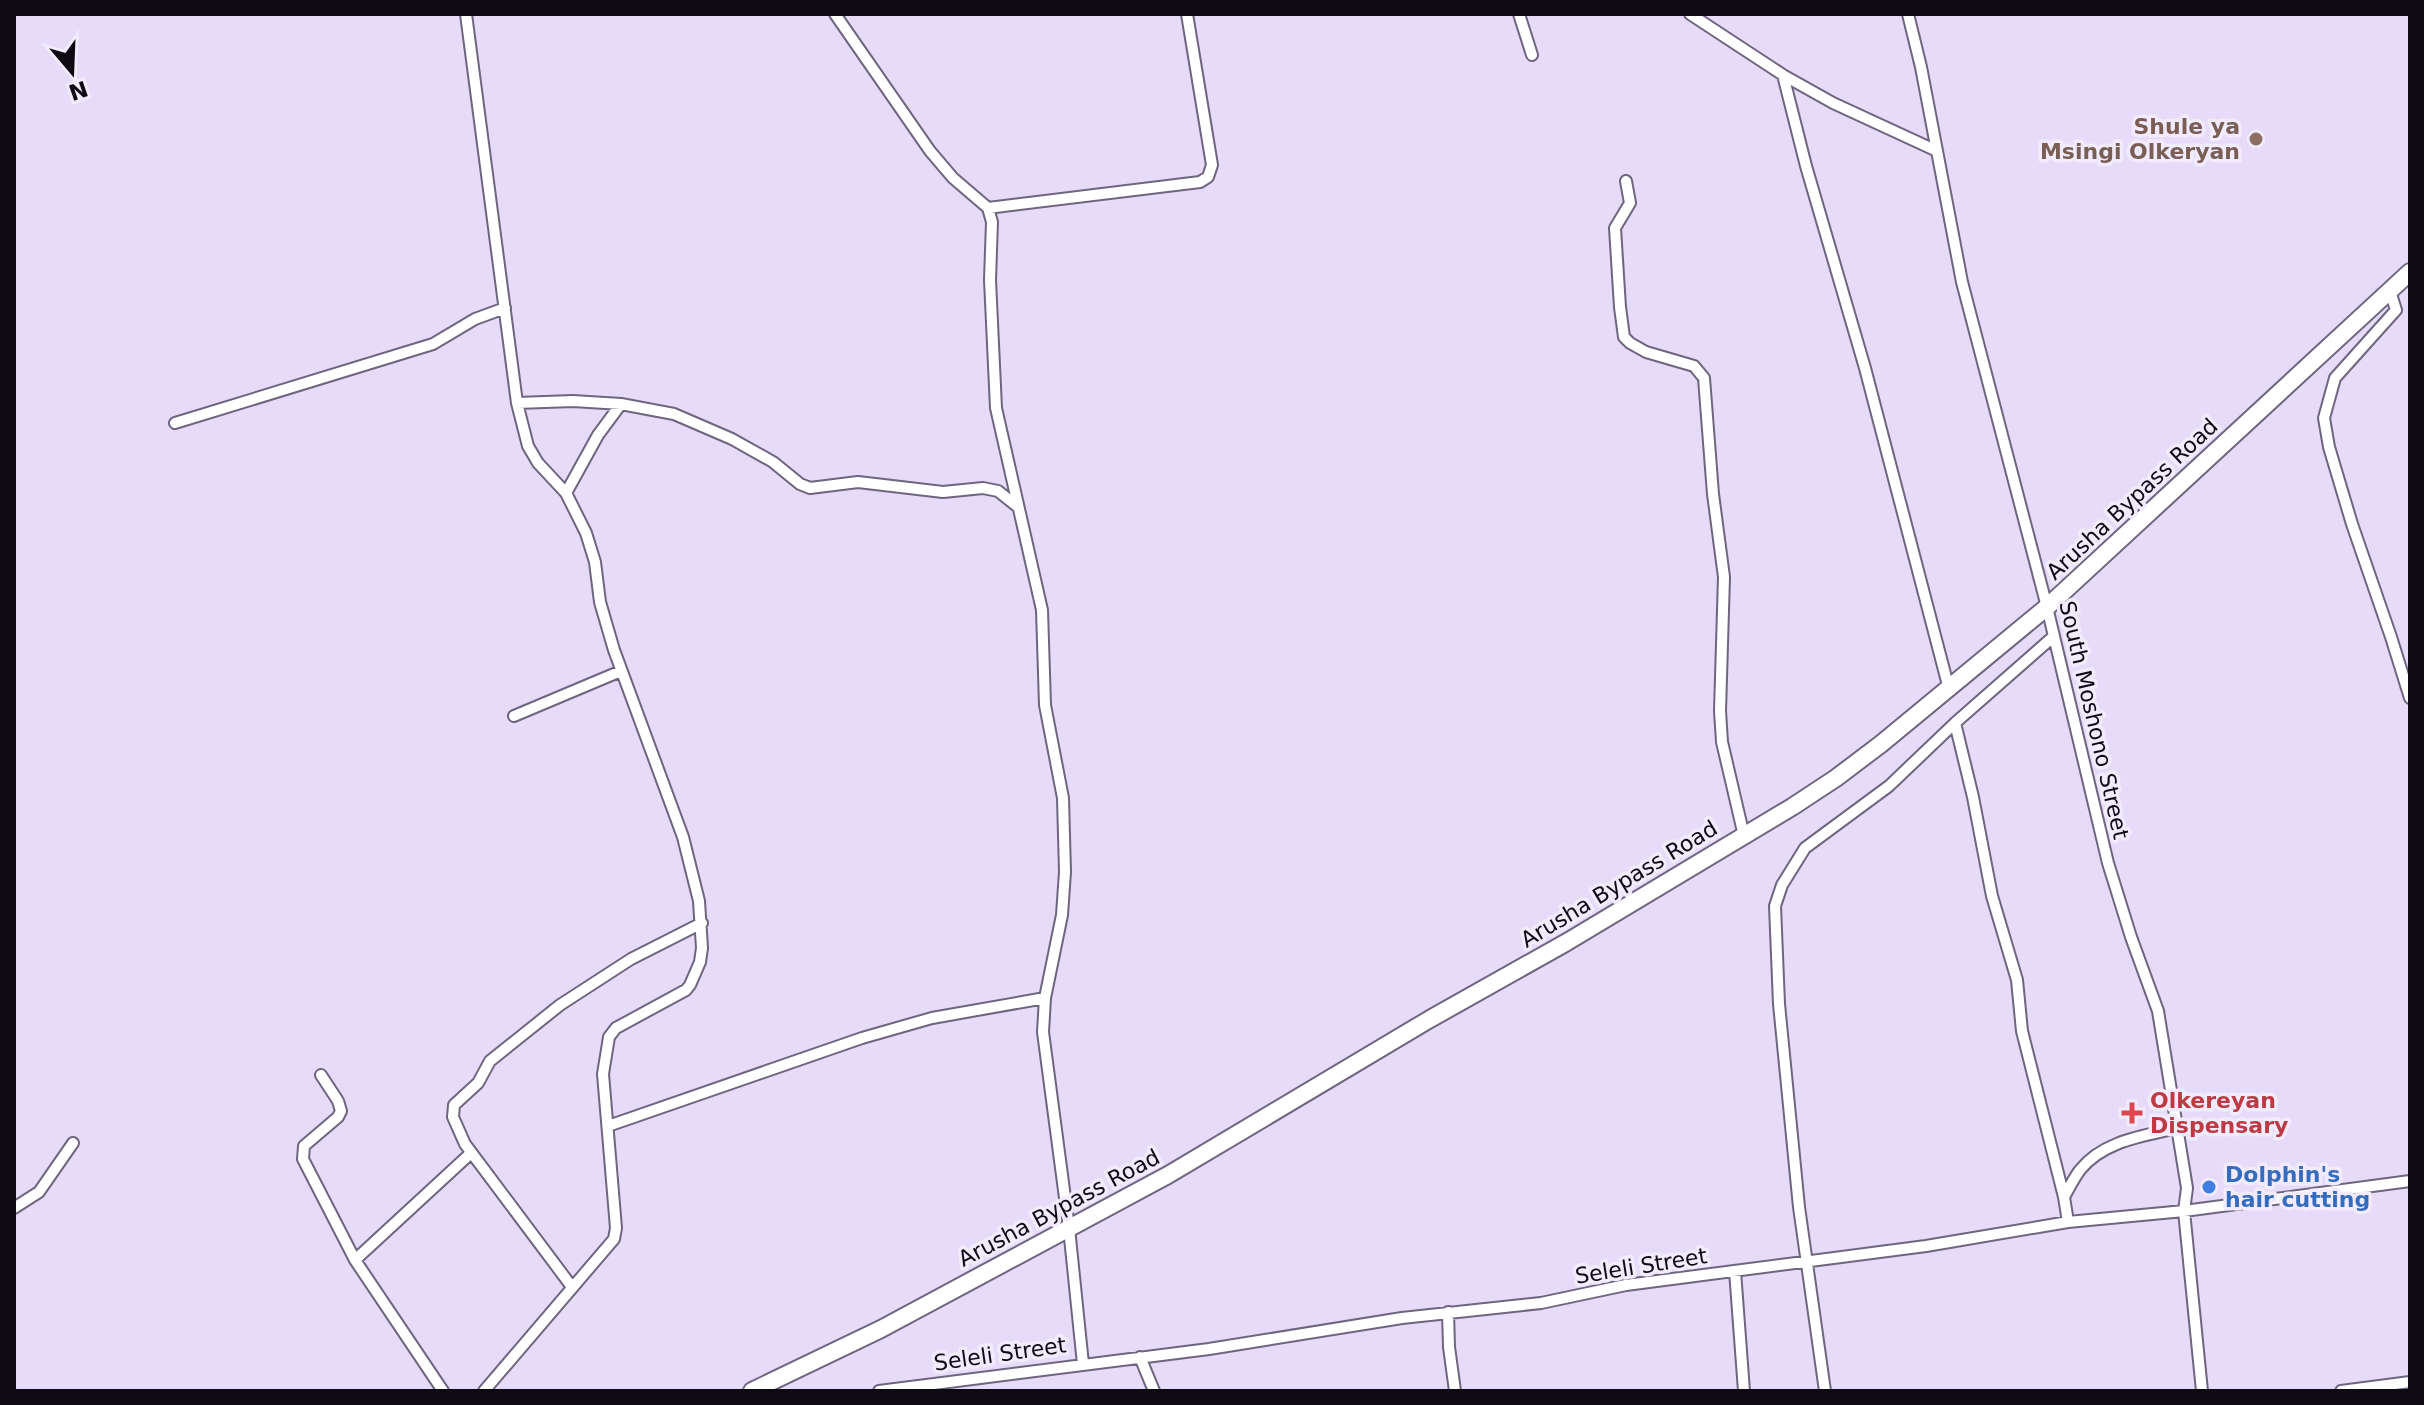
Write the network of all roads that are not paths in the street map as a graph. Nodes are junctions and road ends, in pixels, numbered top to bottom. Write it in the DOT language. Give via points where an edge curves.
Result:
graph roads {
  1 [pos="466,14"];
  2 [pos="835,14"];
  3 [pos="1187,14"];
  4 [pos="1519,14"];
  5 [pos="1690,14"];
  6 [pos="1908,14"];
  7 [pos="1532,55"];
  8 [pos="1783,75"];
  9 [pos="1937,151"];
  10 [pos="1626,181"];
  11 [pos="988,208"];
  12 [pos="2410,272"];
  13 [pos="2390,291"];
  14 [pos="505,308"];
  15 [pos="517,403"];
  16 [pos="621,404"];
  17 [pos="175,423"];
  18 [pos="566,493"];
  19 [pos="1018,507"];
  20 [pos="2047,607"];
  21 [pos="2054,636"];
  22 [pos="621,671"];
  23 [pos="1949,689"];
  24 [pos="2410,698"];
  25 [pos="514,716"];
  26 [pos="1955,723"];
  27 [pos="1744,836"];
  28 [pos="702,923"];
  29 [pos="1045,998"];
  30 [pos="321,1075"];
  31 [pos="608,1126"];
  32 [pos="2177,1128"];
  33 [pos="73,1143"];
  34 [pos="471,1153"];
  35 [pos="2410,1181"];
  36 [pos="2064,1197"];
  37 [pos="14,1208"];
  38 [pos="2184,1211"];
  39 [pos="2068,1222"];
  40 [pos="1069,1228"];
  41 [pos="355,1260"];
  42 [pos="1808,1262"];
  43 [pos="1735,1271"];
  44 [pos="572,1287"];
  45 [pos="1448,1312"];
  46 [pos="1140,1357"];
  47 [pos="1083,1364"];
  48 [pos="2410,1382"];
  49 [pos="443,1391"];
  50 [pos="484,1391"];
  51 [pos="752,1391"];
  52 [pos="879,1391"];
  53 [pos="1154,1391"];
  54 [pos="1455,1391"];
  55 [pos="1744,1391"];
  56 [pos="1825,1391"];
  57 [pos="2202,1391"];
  58 [pos="2341,1391"];
  1 -- 14 [label="street"];
  2 -- 11 [label="street" via="930,151"];
  3 -- 11 [label="street" via="1212,165 1208,177"];
  4 -- 7 [label="street"];
  5 -- 8 [label="street"];
  6 -- 9 [label="street, South Moshono Street"];
  8 -- 9 [label="street" via="1859,117"];
  8 -- 23 [label="street"];
  9 -- 20 [label="street, South Moshono Street" via="1962,282"];
  10 -- 27 [label="street" via="1630,203 1615,228 1624,337 1646,352 1694,366 1704,378 1724,577 1722,742"];
  11 -- 19 [label="street" via="996,408"];
  12 -- 13 [label="main road, Arusha Bypass Road"];
  13 -- 20 [label="main road, Arusha Bypass Road"];
  13 -- 24 [label="street" via="2396,310 2335,378 2324,418 2352,524"];
  14 -- 15 [label="street"];
  14 -- 17 [label="street" via="433,344"];
  15 -- 16 [label="street"];
  15 -- 18 [label="street" via="534,457"];
  16 -- 18 [label="street"];
  16 -- 19 [label="street" via="702,425 760,454 810,488 858,482 943,492 983,488 998,491"];
  18 -- 22 [label="street" via="592,550 600,602"];
  19 -- 29 [label="street" via="1042,610 1045,705 1063,798 1062,915"];
  20 -- 21 [label="street, South Moshono Street"];
  20 -- 23 [label="main road, Arusha Bypass Road"];
  21 -- 26 [label="street"];
  21 -- 32 [label="street, South Moshono Street" via="2108,863 2158,1011"];
  22 -- 25 [label="street"];
  22 -- 28 [label="street" via="683,837"];
  23 -- 27 [label="main road, Arusha Bypass Road" via="1836,778"];
  26 -- 36 [label="street"];
  26 -- 42 [label="street" via="1889,786 1805,848 1777,897 1779,1004"];
  27 -- 40 [label="main road, Arusha Bypass Road"];
  28 -- 31 [label="street" via="700,962 689,987 609,1037 603,1074"];
  28 -- 34 [label="street" via="592,984 490,1061 452,1110"];
  29 -- 31 [label="street" via="932,1018 862,1038"];
  29 -- 40 [label="street" via="1043,1032"];
  30 -- 41 [label="street" via="341,1111 304,1146 302,1156"];
  31 -- 44 [label="street" via="616,1234"];
  32 -- 36 [label="street" via="2129,1139 2093,1157"];
  32 -- 38 [label="street, South Moshono Street" via="2187,1188"];
  33 -- 37 [label="street" via="39,1192"];
  34 -- 41 [label="street"];
  34 -- 44 [label="street"];
  35 -- 38 [label="street, Seleli Street"];
  36 -- 39 [label="street"];
  38 -- 39 [label="street, Seleli Street"];
  38 -- 57 [label="street, South Moshono Street"];
  39 -- 42 [label="street, Seleli Street"];
  40 -- 47 [label="street"];
  40 -- 51 [label="main road, Arusha Bypass Road"];
  41 -- 49 [label="street"];
  42 -- 43 [label="street, Seleli Street"];
  42 -- 56 [label="street"];
  43 -- 45 [label="street, Seleli Street" via="1541,1303"];
  43 -- 55 [label="street"];
  44 -- 50 [label="street"];
  45 -- 46 [label="street, Seleli Street"];
  45 -- 54 [label="street"];
  46 -- 47 [label="street, Seleli Street"];
  46 -- 53 [label="street"];
  47 -- 52 [label="street, Seleli Street"];
  48 -- 58 [label="street"];
}
